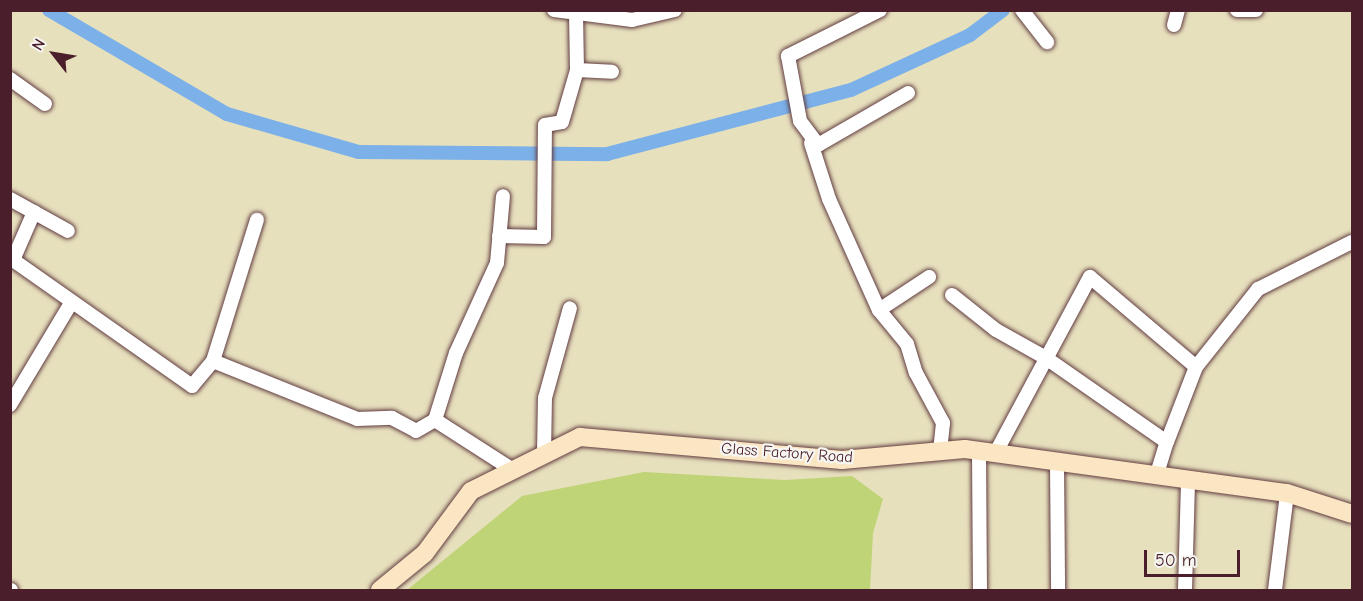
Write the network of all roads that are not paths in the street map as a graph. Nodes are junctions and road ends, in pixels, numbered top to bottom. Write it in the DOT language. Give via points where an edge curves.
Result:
graph roads {
  1 [pos="554,10"];
  2 [pos="675,10"];
  3 [pos="880,10"];
  4 [pos="1022,10"];
  5 [pos="1178,10"];
  6 [pos="1238,10"];
  7 [pos="1256,10"];
  8 [pos="576,11"];
  9 [pos="1174,25"];
  10 [pos="1047,42"];
  11 [pos="577,70"];
  12 [pos="612,72"];
  13 [pos="10,80"];
  14 [pos="908,93"];
  15 [pos="45,104"];
  16 [pos="812,143"];
  17 [pos="504,196"];
  18 [pos="10,199"];
  19 [pos="34,212"];
  20 [pos="257,220"];
  21 [pos="68,231"];
  22 [pos="500,236"];
  23 [pos="1353,242"];
  24 [pos="929,277"];
  25 [pos="952,295"];
  26 [pos="71,303"];
  27 [pos="570,308"];
  28 [pos="879,310"];
  29 [pos="1046,358"];
  30 [pos="213,361"];
  31 [pos="1196,367"];
  32 [pos="10,405"];
  33 [pos="435,420"];
  34 [pos="1167,442"];
  35 [pos="940,451"];
  36 [pos="987,453"];
  37 [pos="544,454"];
  38 [pos="1057,463"];
  39 [pos="513,470"];
  40 [pos="1156,477"];
  41 [pos="1188,481"];
  42 [pos="1287,493"];
  43 [pos="1353,514"];
  44 [pos="380,591"];
  45 [pos="980,591"];
  46 [pos="1058,591"];
  47 [pos="1185,591"];
  48 [pos="1275,591"];
  1 -- 8 [label="street"];
  2 -- 8 [label="street" via="632,20"];
  3 -- 16 [label="street" via="788,56 796,106"];
  4 -- 10 [label="street"];
  5 -- 9 [label="street"];
  6 -- 7 [label="street"];
  8 -- 11 [label="street"];
  11 -- 12 [label="street"];
  11 -- 22 [label="street" via="562,122 545,125 544,237"];
  13 -- 15 [label="street"];
  14 -- 16 [label="street" via="818,145"];
  16 -- 28 [label="street" via="829,199"];
  17 -- 22 [label="street"];
  18 -- 19 [label="street"];
  19 -- 21 [label="street"];
  19 -- 26 [label="street" via="12,260"];
  20 -- 30 [label="street"];
  22 -- 33 [label="street" via="497,263 456,353"];
  23 -- 31 [label="street" via="1264,284"];
  24 -- 28 [label="street"];
  25 -- 29 [label="street" via="996,330"];
  26 -- 30 [label="street" via="192,386"];
  26 -- 32 [label="street"];
  27 -- 37 [label="street" via="545,398"];
  28 -- 35 [label="street" via="908,344 916,373 943,423"];
  29 -- 31 [label="street" via="1090,277"];
  29 -- 34 [label="street"];
  29 -- 36 [label="street"];
  30 -- 33 [label="street" via="357,419 392,418 416,431"];
  31 -- 34 [label="street"];
  33 -- 39 [label="street"];
  34 -- 40 [label="street"];
  35 -- 36 [label="main road, Glass Factory Road"];
  35 -- 37 [label="main road, Glass Factory Road" via="842,460 580,437"];
  36 -- 38 [label="main road, Glass Factory Road"];
  36 -- 45 [label="street"];
  37 -- 39 [label="main road, Glass Factory Road"];
  38 -- 40 [label="main road, Glass Factory Road"];
  38 -- 46 [label="street"];
  39 -- 44 [label="main road, Glass Factory Road" via="471,491 425,553"];
  40 -- 41 [label="main road, Glass Factory Road"];
  41 -- 42 [label="main road, Glass Factory Road"];
  41 -- 47 [label="street"];
  42 -- 43 [label="main road, Glass Factory Road"];
  42 -- 48 [label="street"];
}
